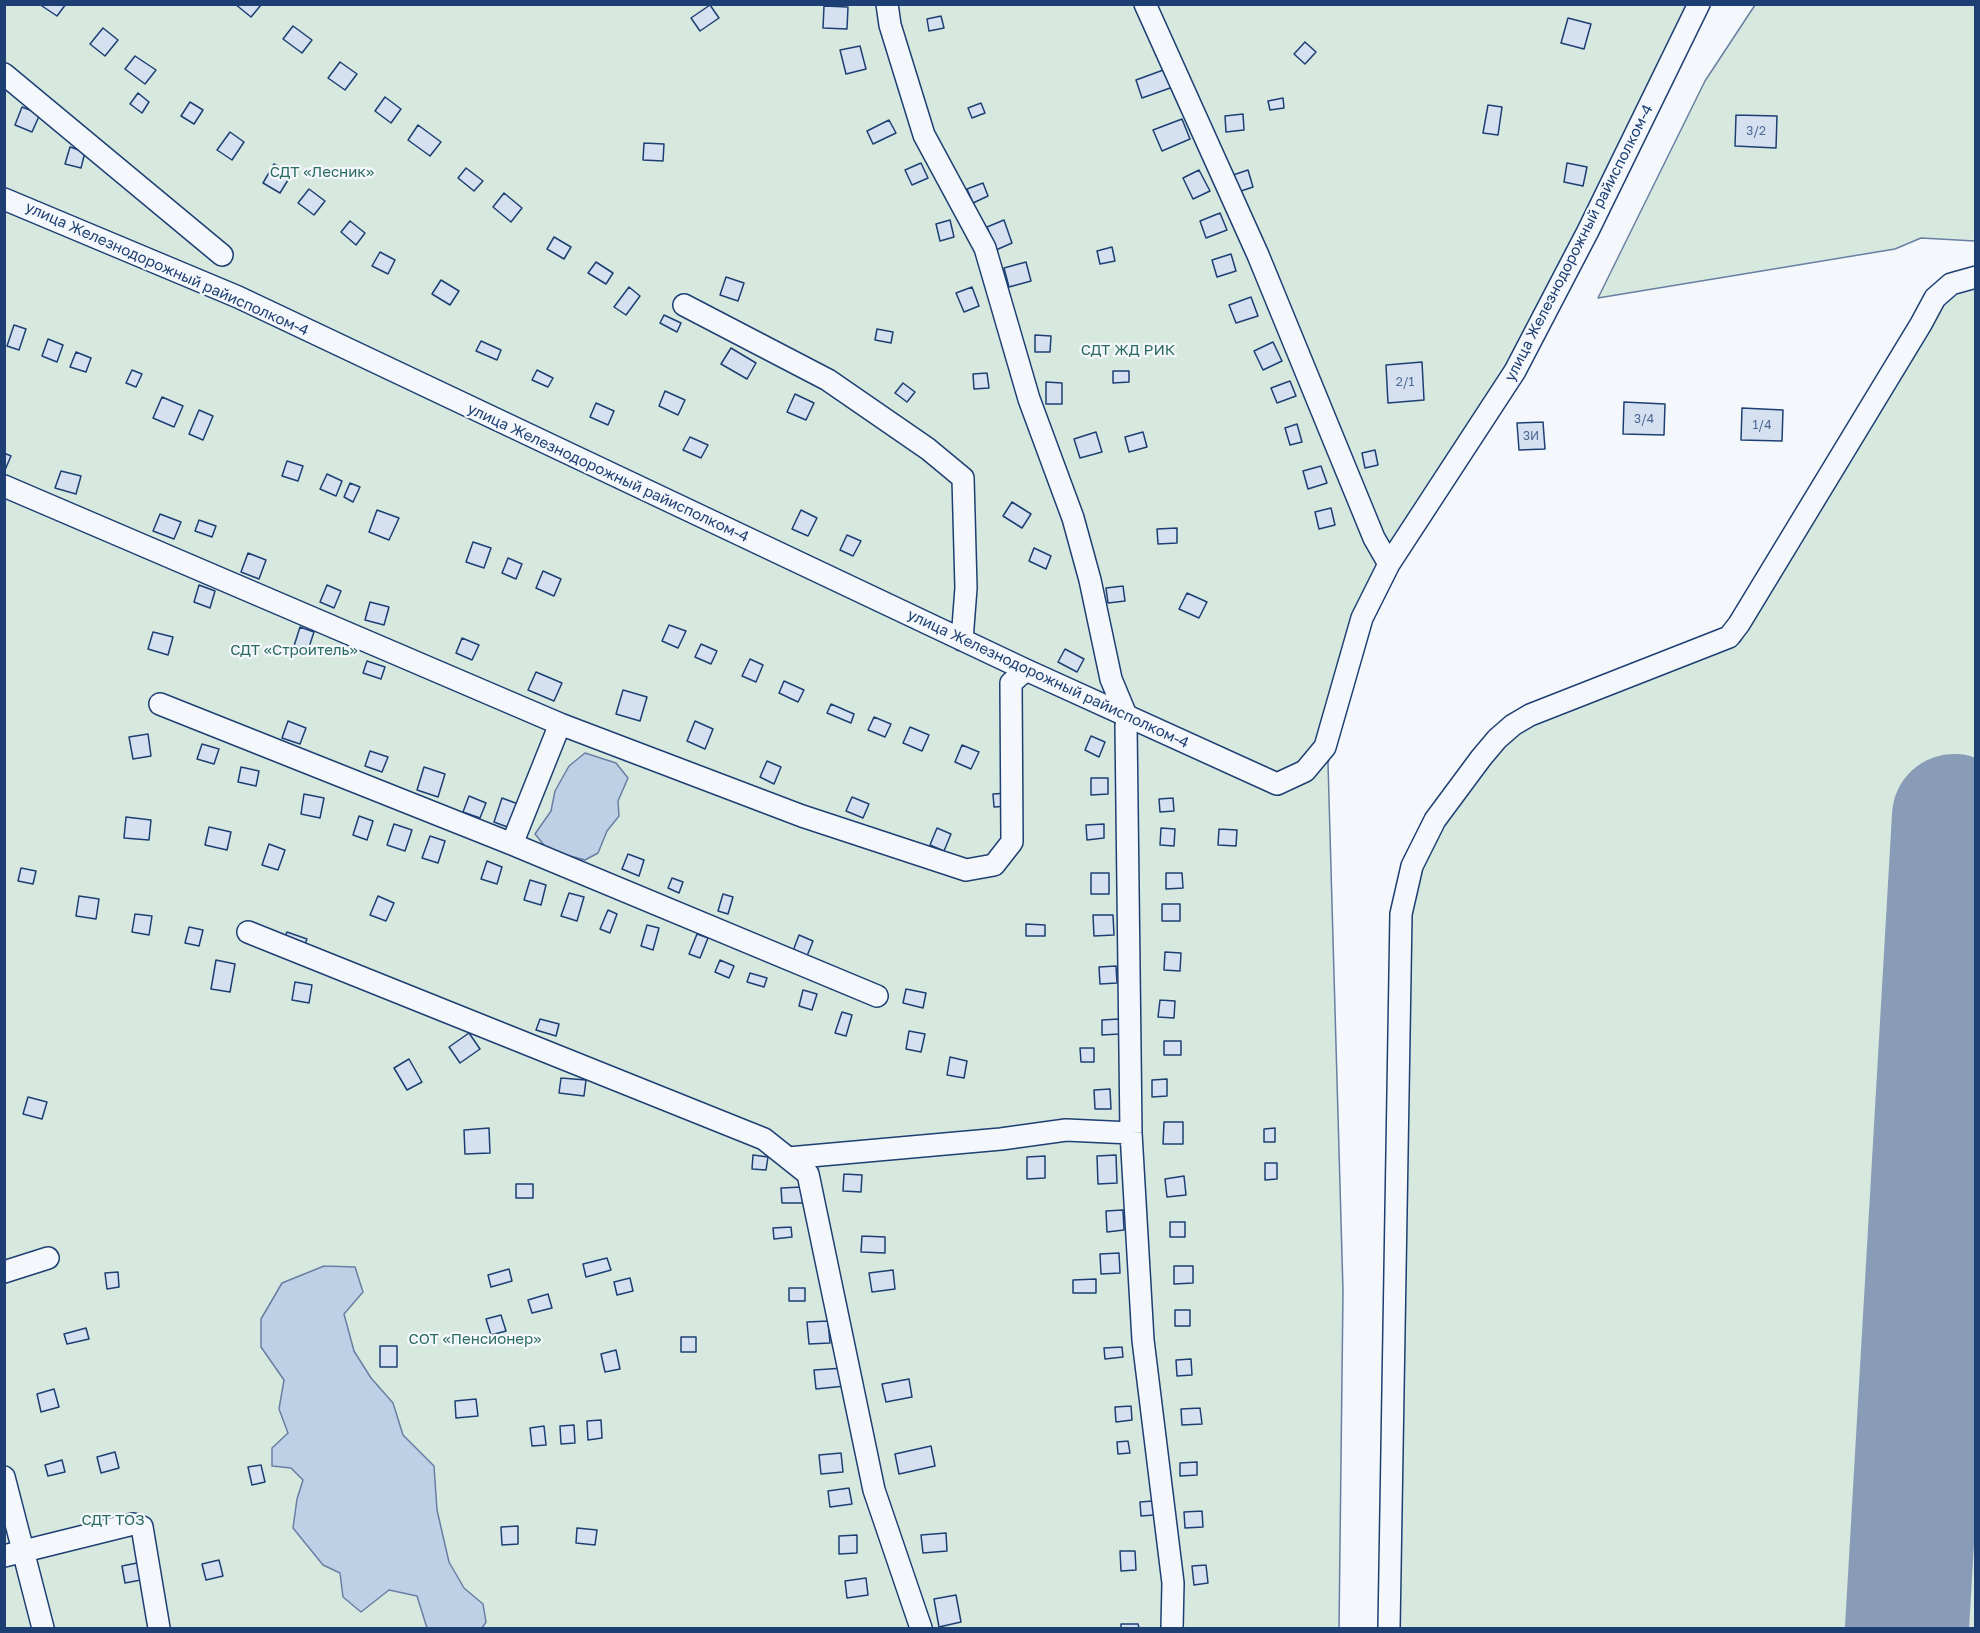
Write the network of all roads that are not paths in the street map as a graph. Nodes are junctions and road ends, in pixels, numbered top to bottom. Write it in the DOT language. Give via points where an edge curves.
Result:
graph roads {
  1 [pos="887,4"];
  2 [pos="1145,4"];
  3 [pos="1699,4"];
  4 [pos="4,74"];
  5 [pos="4,199"];
  6 [pos="222,255"];
  7 [pos="1976,277"];
  8 [pos="684,305"];
  9 [pos="4,486"];
  10 [pos="1389,564"];
  11 [pos="962,640"];
  12 [pos="1026,670"];
  13 [pos="159,704"];
  14 [pos="1126,720"];
  15 [pos="560,724"];
  16 [pos="512,844"];
  17 [pos="248,932"];
  18 [pos="877,996"];
  19 [pos="1131,1133"];
  20 [pos="788,1158"];
  21 [pos="48,1258"];
  22 [pos="4,1272"];
  23 [pos="4,1477"];
  24 [pos="13,1553"];
  25 [pos="43,1629"];
  26 [pos="159,1629"];
  27 [pos="921,1629"];
  28 [pos="1172,1629"];
  29 [pos="1389,1629"];
  1 -- 14 [label="street" via="924,135 985,248 1029,399 1073,518 1111,679"];
  2 -- 10 [label="street" via="1258,255 1374,538"];
  3 -- 10 [label="street, улица Железнодорожный райисполком-4" via="1515,371"];
  4 -- 6 [label="street"];
  5 -- 11 [label="street, улица Железнодорожный райисполком-4" via="238,297"];
  7 -- 29 [label="street" via="1952,284 1935,297 1729,637 1513,725 1435,819 1412,866 1401,914"];
  8 -- 11 [label="street" via="828,380 963,478 966,588"];
  9 -- 15 [label="street"];
  10 -- 14 [label="street, улица Железнодорожный райисполком-4" via="1362,618 1325,747 1305,771 1277,784"];
  11 -- 12 [label="street, улица Железнодорожный райисполком-4"];
  12 -- 14 [label="street, улица Железнодорожный райисполком-4"];
  12 -- 15 [label="street" via="1011,683 1012,842 994,865 966,870 802,816"];
  13 -- 16 [label="street"];
  14 -- 19 [label="street"];
  15 -- 16 [label="street"];
  16 -- 18 [label="street"];
  17 -- 20 [label="street" via="764,1139"];
  19 -- 20 [label="street" via="1066,1130"];
  19 -- 28 [label="street" via="1143,1340 1173,1583"];
  20 -- 27 [label="street" via="808,1174 874,1490"];
  21 -- 22 [label="street"];
  23 -- 24 [label="street"];
  24 -- 25 [label="street"];
  24 -- 26 [label="street" via="133,1524 141,1527"];
}
